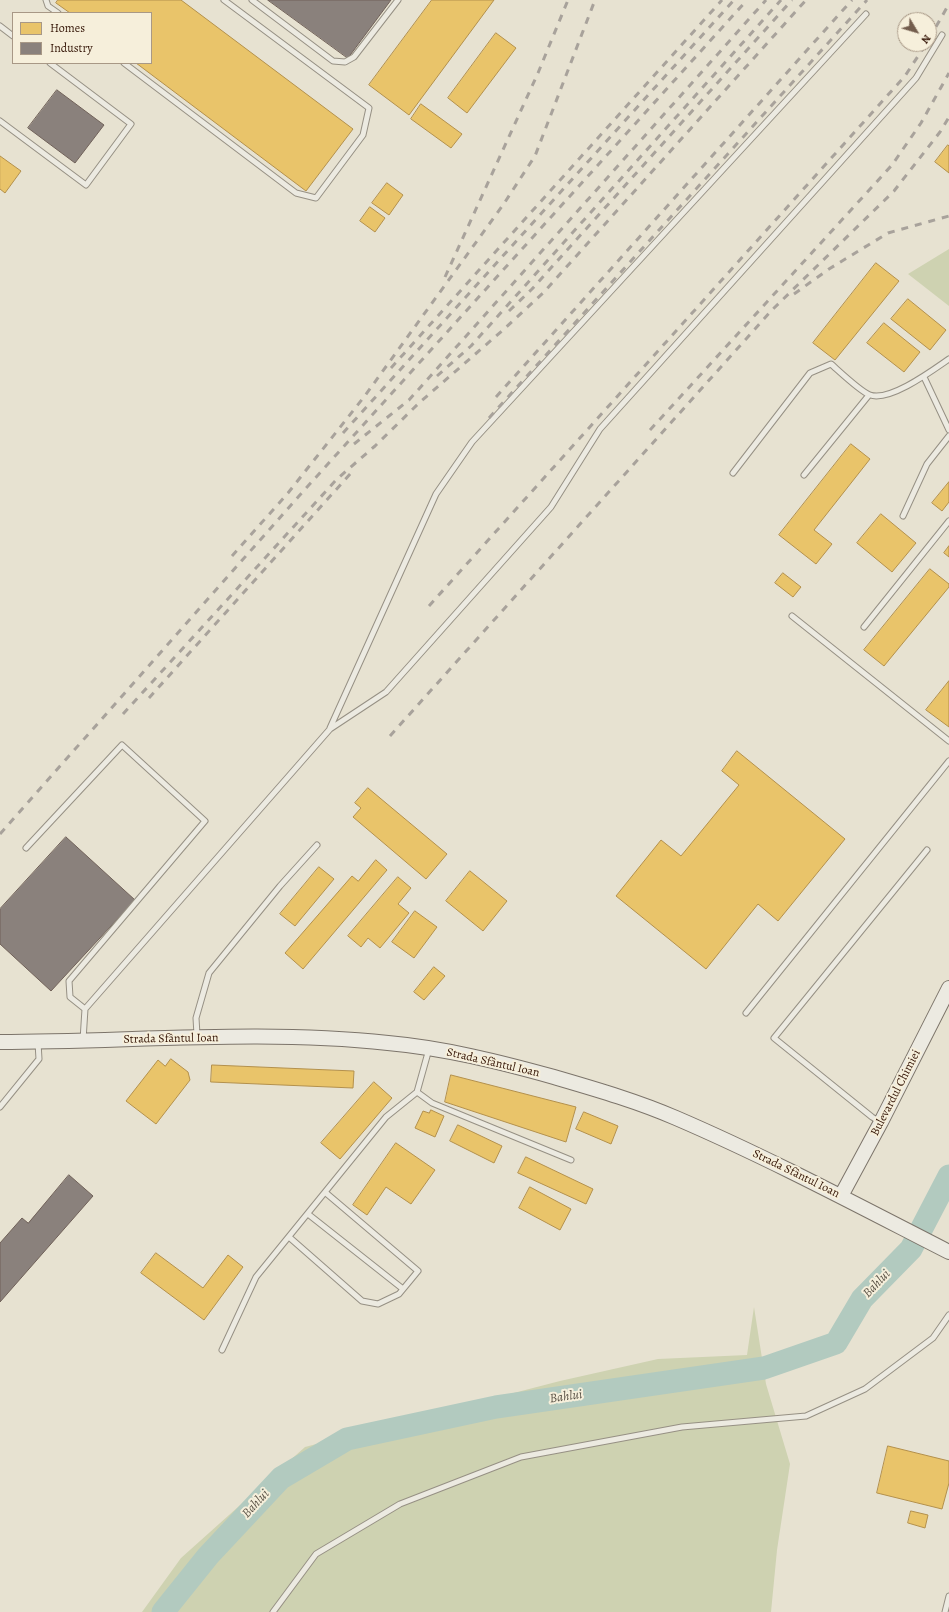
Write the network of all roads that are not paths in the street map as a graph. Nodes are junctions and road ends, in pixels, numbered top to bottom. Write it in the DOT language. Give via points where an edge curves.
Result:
graph roads {
  1 [pos="46,0"];
  2 [pos="224,0"];
  3 [pos="252,0"];
  4 [pos="398,0"];
  5 [pos="57,12"];
  6 [pos="866,14"];
  7 [pos="0,26"];
  8 [pos="12,35"];
  9 [pos="942,35"];
  10 [pos="51,64"];
  11 [pos="125,64"];
  12 [pos="0,121"];
  13 [pos="949,359"];
  14 [pos="924,377"];
  15 [pos="869,395"];
  16 [pos="949,430"];
  17 [pos="949,436"];
  18 [pos="733,473"];
  19 [pos="804,476"];
  20 [pos="904,516"];
  21 [pos="949,521"];
  22 [pos="792,616"];
  23 [pos="864,627"];
  24 [pos="330,729"];
  25 [pos="949,741"];
  26 [pos="949,761"];
  27 [pos="318,845"];
  28 [pos="26,848"];
  29 [pos="927,850"];
  30 [pos="949,988"];
  31 [pos="85,1009"];
  32 [pos="746,1013"];
  33 [pos="198,1038"];
  34 [pos="83,1041"];
  35 [pos="0,1042"];
  36 [pos="38,1042"];
  37 [pos="429,1048"];
  38 [pos="417,1092"];
  39 [pos="0,1107"];
  40 [pos="881,1122"];
  41 [pos="571,1160"];
  42 [pos="326,1193"];
  43 [pos="841,1196"];
  44 [pos="308,1214"];
  45 [pos="289,1237"];
  46 [pos="949,1252"];
  47 [pos="403,1289"];
  48 [pos="949,1314"];
  49 [pos="222,1350"];
  50 [pos="949,1596"];
  51 [pos="273,1612"];
  52 [pos="945,1612"];
  1 -- 5 [label="lane" via="48,6"];
  2 -- 11 [label="lane" via="369,108 363,135 316,198 296,193"];
  3 -- 4 [label="lane" via="333,62 345,62 354,57"];
  6 -- 24 [label="lane" via="472,442 436,494"];
  7 -- 8 [label="lane"];
  9 -- 24 [label="lane" via="916,78 600,430 551,507 386,692"];
  10 -- 12 [label="lane" via="131,124 86,185"];
  13 -- 14 [label="lane"];
  14 -- 15 [label="lane" via="884,396"];
  14 -- 16 [label="lane"];
  15 -- 18 [label="lane" via="831,364 810,373"];
  15 -- 19 [label="lane"];
  17 -- 20 [label="lane" via="926,464"];
  21 -- 23 [label="lane"];
  22 -- 25 [label="lane"];
  24 -- 31 [label="lane"];
  26 -- 32 [label="lane"];
  27 -- 33 [label="lane" via="280,886 209,972 196,1018"];
  28 -- 31 [label="lane" via="122,745 205,821 69,981 70,997"];
  29 -- 40 [label="lane" via="774,1038"];
  30 -- 40 [label="main road, Bulevardul Chimiei"];
  31 -- 34 [label="lane"];
  33 -- 34 [label="main road, Strada Sfântul Ioan"];
  33 -- 37 [label="main road, Strada Sfântul Ioan" via="277,1037 387,1042"];
  34 -- 36 [label="main road, Strada Sfântul Ioan"];
  35 -- 36 [label="main road, Strada Sfântul Ioan"];
  36 -- 39 [label="lane" via="39,1059"];
  37 -- 38 [label="lane"];
  37 -- 43 [label="main road, Strada Sfântul Ioan" via="520,1068 627,1099 736,1145"];
  38 -- 41 [label="lane" via="432,1103"];
  38 -- 42 [label="lane" via="386,1117 338,1174"];
  40 -- 43 [label="main road, Bulevardul Chimiei"];
  42 -- 44 [label="lane"];
  42 -- 47 [label="lane" via="418,1271"];
  43 -- 46 [label="main road, Strada Sfântul Ioan"];
  44 -- 45 [label="lane"];
  44 -- 47 [label="lane"];
  45 -- 47 [label="lane" via="362,1301 378,1304 399,1294"];
  45 -- 49 [label="lane" via="256,1277"];
  48 -- 51 [label="lane" via="933,1338 865,1389 806,1416 682,1427 521,1457 400,1504 316,1554"];
  50 -- 52 [label="lane"];
}
